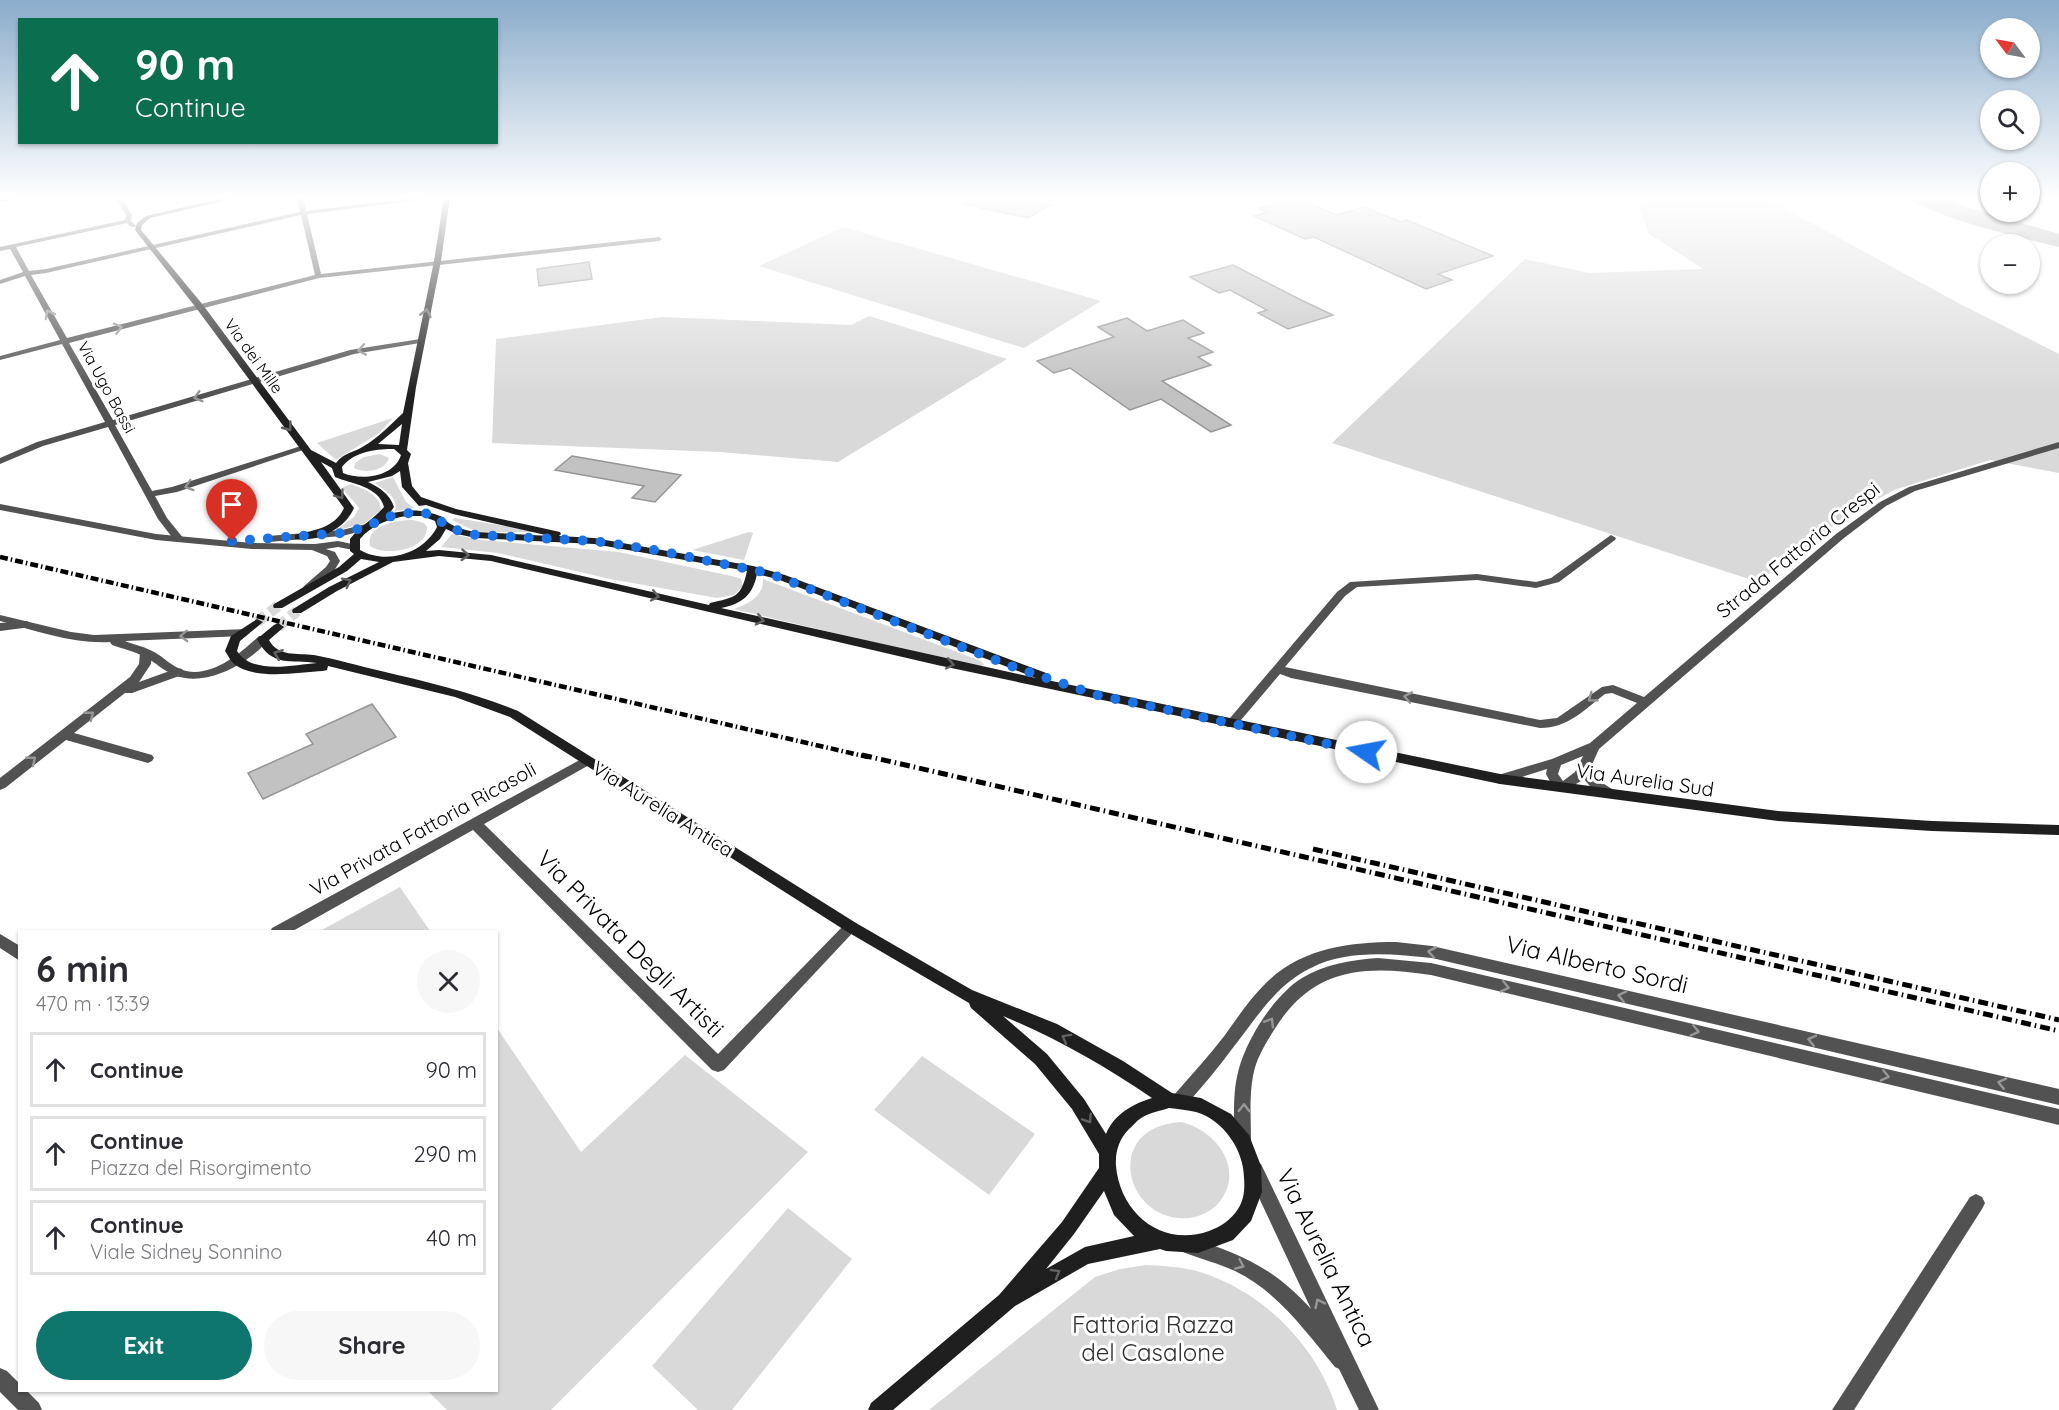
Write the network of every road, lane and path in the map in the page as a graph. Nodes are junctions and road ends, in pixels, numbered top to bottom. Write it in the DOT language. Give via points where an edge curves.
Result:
graph roads {
  1 [pos="21,263"];
  2 [pos="82,263"];
  3 [pos="165,263"];
  4 [pos="314,263"];
  5 [pos="448,263"];
  6 [pos="437,264"];
  7 [pos="27,273"];
  8 [pos="320,276"];
  9 [pos="0,282"];
  10 [pos="200,307"];
  11 [pos="420,341"];
  12 [pos="64,342"];
  13 [pos="0,358"];
  14 [pos="254,381"];
  15 [pos="406,414"];
  16 [pos="110,423"];
  17 [pos="2059,445"];
  18 [pos="305,449"];
  19 [pos="366,449"];
  20 [pos="403,450"];
  21 [pos="0,461"];
  22 [pos="403,464"];
  23 [pos="337,466"];
  24 [pos="357,480"];
  25 [pos="149,494"];
  26 [pos="418,499"];
  27 [pos="0,507"];
  28 [pos="430,514"];
  29 [pos="378,520"];
  30 [pos="441,523"];
  31 [pos="366,527"];
  32 [pos="299,537"];
  33 [pos="1611,538"];
  34 [pos="178,539"];
  35 [pos="571,539"];
  36 [pos="210,542"];
  37 [pos="315,547"];
  38 [pos="356,551"];
  39 [pos="403,556"];
  40 [pos="753,568"];
  41 [pos="306,589"];
  42 [pos="278,606"];
  43 [pos="703,606"];
  44 [pos="297,611"];
  45 [pos="0,618"];
  46 [pos="257,622"];
  47 [pos="27,625"];
  48 [pos="0,627"];
  49 [pos="278,627"];
  50 [pos="243,632"];
  51 [pos="109,639"];
  52 [pos="263,639"];
  53 [pos="146,653"];
  54 [pos="236,660"];
  55 [pos="340,666"];
  56 [pos="1278,669"];
  57 [pos="178,672"];
  58 [pos="115,695"];
  59 [pos="1097,695"];
  60 [pos="1645,702"];
  61 [pos="1231,724"];
  62 [pos="65,735"];
  63 [pos="1594,746"];
  64 [pos="148,758"];
  65 [pos="587,761"];
  66 [pos="1556,762"];
  67 [pos="1585,771"];
  68 [pos="1500,779"];
  69 [pos="0,785"];
  70 [pos="1560,788"];
  71 [pos="1610,794"];
  72 [pos="474,823"];
  73 [pos="2059,830"];
  74 [pos="851,927"];
  75 [pos="281,930"];
  76 [pos="0,940"];
  77 [pos="18,954"];
  78 [pos="967,995"];
  79 [pos="2059,1097"];
  80 [pos="1174,1100"];
  81 [pos="2059,1117"];
  82 [pos="1243,1140"];
  83 [pos="1107,1151"];
  84 [pos="1252,1163"];
  85 [pos="1106,1173"];
  86 [pos="1976,1203"];
  87 [pos="1160,1240"];
  88 [pos="1185,1245"];
  89 [pos="1006,1302"];
  90 [pos="1354,1374"];
  91 [pos="0,1378"];
  92 [pos="33,1410"];
  93 [pos="878,1410"];
  94 [pos="1369,1410"];
  95 [pos="1842,1410"];
  1 -- 7 [label="street, Via Ugo Bassi"];
  2 -- 7 [label="street"];
  3 -- 10 [label="main road, Via dei Mille"];
  4 -- 8 [label="street"];
  5 -- 6 [label="street"];
  6 -- 8 [label="street"];
  11 -- 6 [label="main road, one-way"];
  7 -- 9 [label="street"];
  12 -- 7 [label="street, Via Ugo Bassi, one-way"];
  8 -- 10 [label="street"];
  12 -- 10 [label="street, one-way"];
  10 -- 14 [label="main road, Via dei Mille"];
  11 -- 14 [label="street, one-way" via="352,352"];
  11 -- 15 [label="main road"];
  12 -- 13 [label="street"];
  12 -- 16 [label="street, Via Ugo Bassi"];
  14 -- 16 [label="street, one-way"];
  14 -- 18 [label="main road, Via dei Mille, one-way"];
  15 -- 19 [label="main road"];
  15 -- 20 [label="main road"];
  16 -- 21 [label="street" via="26,448"];
  16 -- 25 [label="street, Via Ugo Bassi"];
  17 -- 60 [label="street, Strada Fattoria Crespi" via="1895,496 1840,536"];
  18 -- 23 [label="main road, Via dei Mille"];
  18 -- 25 [label="street, one-way" via="168,492"];
  18 -- 32 [label="main road, one-way" via="349,508 343,520 333,527"];
  19 -- 20 [label="main road" via="388,446"];
  19 -- 23 [label="main road" via="344,458"];
  20 -- 22 [label="main road"];
  22 -- 24 [label="main road" via="379,477"];
  22 -- 26 [label="main road" via="407,487"];
  23 -- 24 [label="main road, Via dei Mille" via="338,475"];
  24 -- 29 [label="main road" via="379,491 389,502 386,513"];
  25 -- 34 [label="street, Via Ugo Bassi"];
  26 -- 28 [label="main road"];
  26 -- 35 [label="main road"];
  27 -- 34 [label="street"];
  28 -- 29 [label="main road" via="406,513"];
  28 -- 30 [label="main road"];
  29 -- 31 [label="main road"];
  30 -- 35 [label="main road" via="461,532 493,537"];
  30 -- 39 [label="main road" via="441,532 432,543"];
  31 -- 32 [label="street"];
  31 -- 38 [label="main road" via="355,539"];
  32 -- 36 [label="street"];
  33 -- 56 [label="street" via="1546,584 1477,577 1354,584 1341,594"];
  34 -- 36 [label="street"];
  35 -- 40 [label="main road"];
  36 -- 37 [label="street"];
  37 -- 38 [label="street" via="339,544"];
  37 -- 41 [label="street" via="332,554 335,561"];
  38 -- 39 [label="main road" via="381,560"];
  38 -- 41 [label="main road" via="342,569"];
  39 -- 43 [label="main road, one-way" via="491,558"];
  44 -- 39 [label="main road, one-way"];
  40 -- 43 [label="main road" via="751,584 744,595 723,605"];
  40 -- 59 [label="main road"];
  41 -- 42 [label="main road"];
  43 -- 59 [label="main road, one-way"];
  45 -- 47 [label="street"];
  46 -- 50 [label="main road"];
  47 -- 48 [label="street"];
  47 -- 51 [label="street" via="71,636"];
  49 -- 52 [label="main road"];
  50 -- 51 [label="street, one-way"];
  50 -- 54 [label="main road" via="232,646"];
  51 -- 53 [label="street"];
  52 -- 54 [label="street"];
  55 -- 52 [label="main road, Via Aurelia Antica, one-way" via="279,656 268,649"];
  53 -- 57 [label="street"];
  53 -- 58 [label="street" via="141,672"];
  54 -- 55 [label="main road, Via Aurelia Antica" via="262,669"];
  54 -- 57 [label="street" via="209,673"];
  55 -- 65 [label="main road, Via Aurelia Antica" via="499,706"];
  60 -- 56 [label="street, one-way" via="1608,689 1560,721 1540,724"];
  56 -- 61 [label="street"];
  57 -- 58 [label="street"];
  62 -- 58 [label="street, one-way"];
  59 -- 61 [label="main road, Via Aurelia Sud"];
  60 -- 63 [label="street, Strada Fattoria Crespi"];
  61 -- 68 [label="main road, Via Aurelia Sud"];
  62 -- 64 [label="street"];
  69 -- 62 [label="street, one-way"];
  63 -- 66 [label="street, Strada Fattoria Crespi"];
  63 -- 67 [label="street, Strada Fattoria Crespi"];
  65 -- 72 [label="street, Via Privata Fattoria Ricasoli"];
  65 -- 74 [label="main road, Via Aurelia Antica"];
  66 -- 68 [label="street, Strada Fattoria Crespi"];
  66 -- 70 [label="street" via="1552,774"];
  67 -- 70 [label="street"];
  67 -- 71 [label="street"];
  68 -- 70 [label="main road, Via Aurelia Sud"];
  70 -- 71 [label="main road, Via Aurelia Sud"];
  71 -- 73 [label="main road, Via Aurelia Sud" via="1778,816"];
  72 -- 74 [label="street, Via Privata Degli Artisti" via="718,1065"];
  72 -- 75 [label="street, Via Privata Fattoria Ricasoli"];
  74 -- 78 [label="main road, Via Aurelia Antica"];
  76 -- 77 [label="street"];
  80 -- 78 [label="main road, Via Aurelia Antica, one-way" via="1052,1029"];
  78 -- 83 [label="main road, Via Aurelia Antica, one-way" via="1041,1059 1078,1104"];
  79 -- 80 [label="street, Via Alberto Sordi, one-way" via="1432,952 1384,948 1338,953 1289,972 1266,992 1215,1059"];
  80 -- 82 [label="main road, Via Aurelia Antica" via="1216,1112"];
  80 -- 83 [label="main road, Via Aurelia Antica" via="1148,1104 1129,1115"];
  82 -- 81 [label="street, Via Alberto Sordi, one-way" via="1245,1075 1276,1013 1294,992 1328,974 1388,964 1431,969"];
  82 -- 84 [label="main road, Via Aurelia Antica"];
  83 -- 85 [label="main road, Via Aurelia Antica"];
  84 -- 88 [label="main road, Via Aurelia Antica" via="1252,1196 1243,1216 1218,1237"];
  90 -- 84 [label="street, Via Aurelia Antica, one-way"];
  85 -- 87 [label="main road, Via Aurelia Antica" via="1113,1197 1127,1218"];
  85 -- 89 [label="main road" via="1068,1228"];
  86 -- 95 [label="street"];
  87 -- 88 [label="main road, Via Aurelia Antica"];
  89 -- 87 [label="main road, one-way" via="1085,1256"];
  88 -- 90 [label="street, Via Aurelia Antica, one-way" via="1249,1269 1273,1285 1297,1306"];
  89 -- 93 [label="main road"];
  90 -- 94 [label="street, Via Aurelia Antica"];
  91 -- 92 [label="street"];
}
